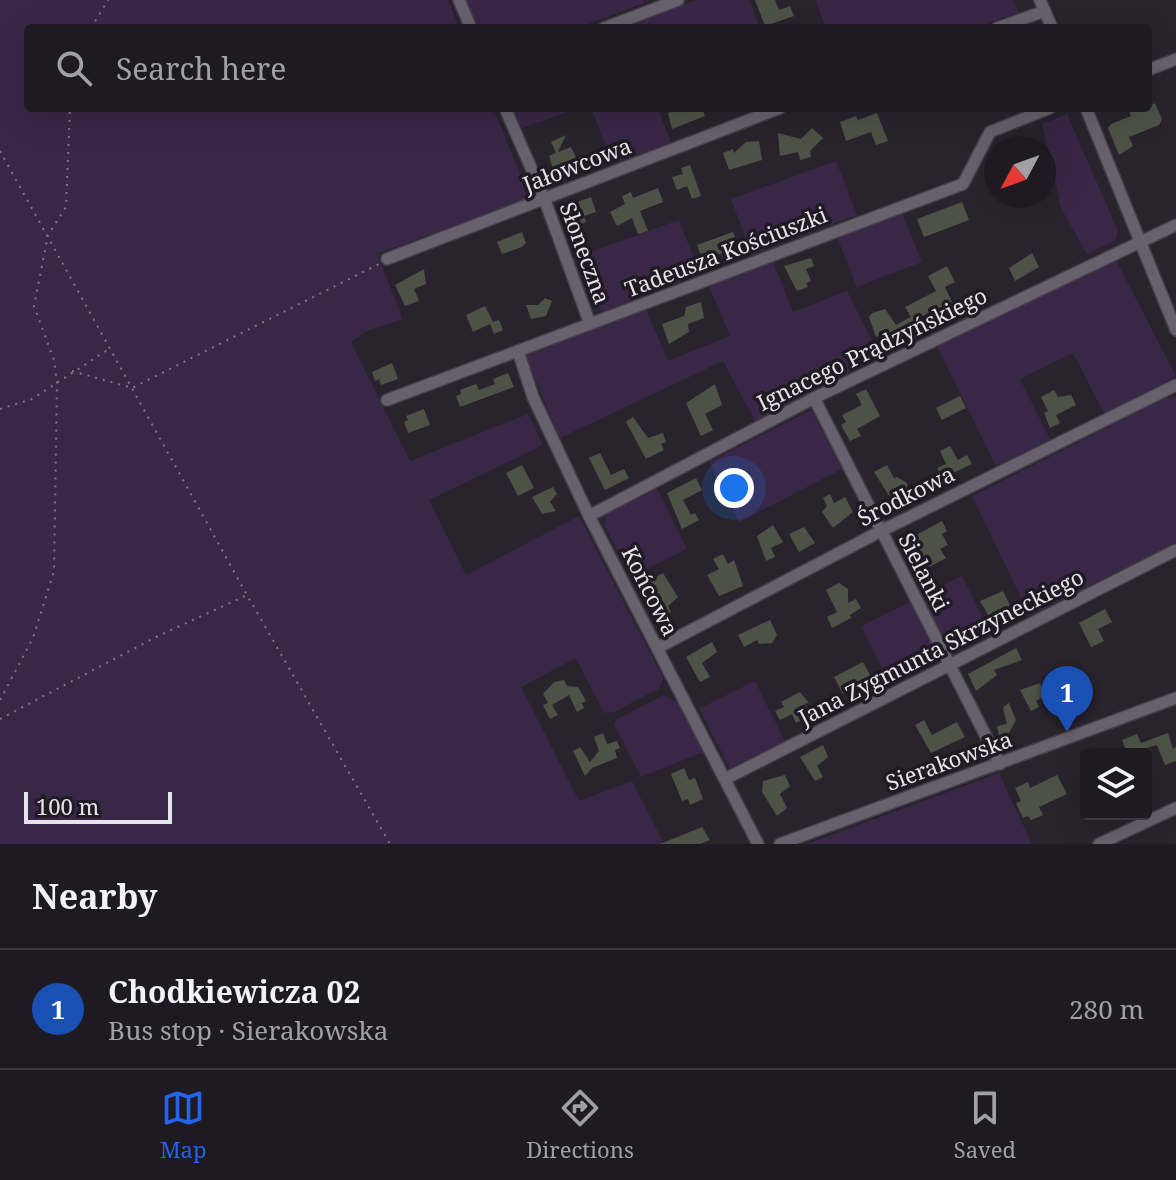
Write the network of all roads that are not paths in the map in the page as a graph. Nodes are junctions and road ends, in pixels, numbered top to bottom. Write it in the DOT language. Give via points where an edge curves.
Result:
graph roads {
  1 [pos="459,0"];
  2 [pos="678,0"];
  3 [pos="1042,5"];
  4 [pos="469,24"];
  5 [pos="615,24"];
  6 [pos="1005,24"];
  7 [pos="1050,24"];
  8 [pos="1176,59"];
  9 [pos="1152,68"];
  10 [pos="507,112"];
  11 [pos="770,112"];
  12 [pos="1040,112"];
  13 [pos="1088,112"];
  14 [pos="544,198"];
  15 [pos="1176,225"];
  16 [pos="1139,241"];
  17 [pos="387,259"];
  18 [pos="590,324"];
  19 [pos="1176,330"];
  20 [pos="518,351"];
  21 [pos="1176,385"];
  22 [pos="814,398"];
  23 [pos="387,400"];
  24 [pos="589,516"];
  25 [pos="881,531"];
  26 [pos="1176,550"];
  27 [pos="657,648"];
  28 [pos="949,665"];
  29 [pos="1176,698"];
  30 [pos="1000,764"];
  31 [pos="725,779"];
  32 [pos="1176,808"];
  33 [pos="758,844"];
  34 [pos="780,844"];
  35 [pos="1099,844"];
  1 -- 4 [label="street"];
  2 -- 5 [label="street"];
  3 -- 6 [label="street"];
  3 -- 7 [label="street"];
  8 -- 9 [label="street"];
  10 -- 14 [label="street, Słoneczna"];
  11 -- 14 [label="street, Jałowcowa"];
  12 -- 18 [label="street, Tadeusza Kościuszki" via="990,132 963,184"];
  13 -- 16 [label="street"];
  14 -- 17 [label="street, Jałowcowa"];
  14 -- 18 [label="street, Słoneczna"];
  15 -- 16 [label="street, Ignacego Prądzyńskiego"];
  16 -- 19 [label="street"];
  16 -- 22 [label="street, Ignacego Prądzyńskiego"];
  18 -- 20 [label="street, Tadeusza Kościuszki"];
  20 -- 23 [label="street, Tadeusza Kościuszki"];
  20 -- 24 [label="street, Końcowa" via="533,397"];
  21 -- 25 [label="street, Środkowa"];
  22 -- 24 [label="street, Ignacego Prądzyńskiego"];
  22 -- 25 [label="street, Sielanki"];
  24 -- 27 [label="street, Końcowa"];
  25 -- 27 [label="street, Środkowa"];
  25 -- 28 [label="street, Sielanki"];
  26 -- 28 [label="street, Jana Zygmunta Skrzyneckiego"];
  27 -- 31 [label="street, Końcowa"];
  28 -- 30 [label="street, Sielanki"];
  28 -- 31 [label="street, Jana Zygmunta Skrzyneckiego"];
  29 -- 30 [label="street, Sierakowska"];
  30 -- 34 [label="street, Sierakowska"];
  31 -- 33 [label="street, Końcowa"];
  32 -- 35 [label="street"];
}
